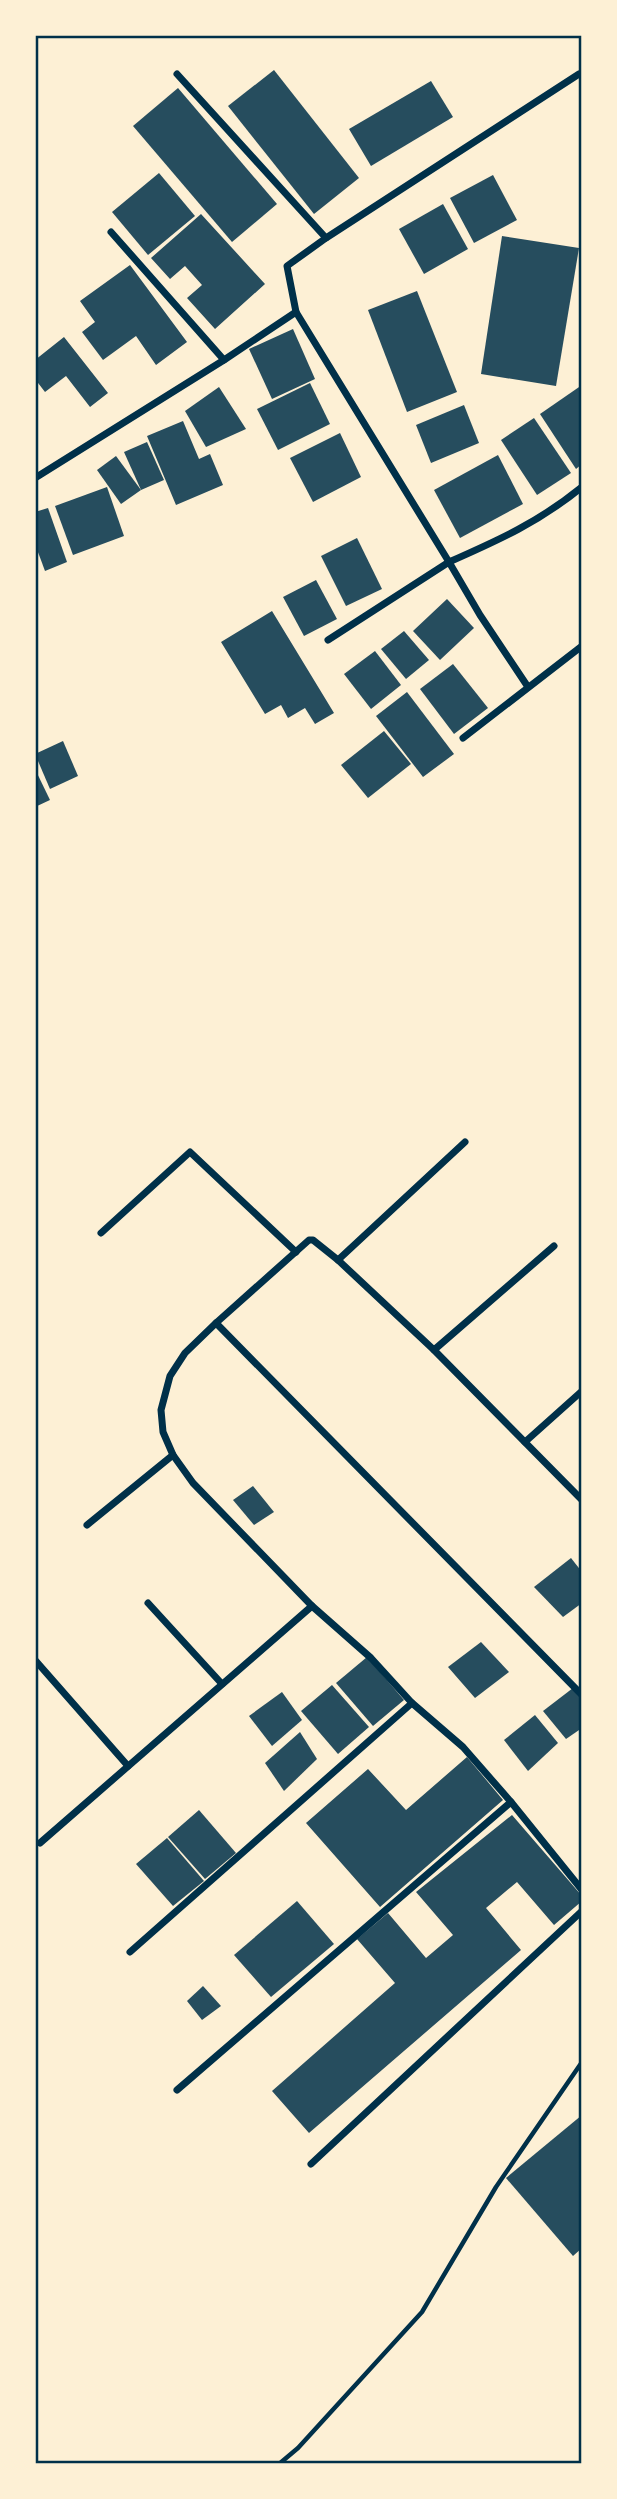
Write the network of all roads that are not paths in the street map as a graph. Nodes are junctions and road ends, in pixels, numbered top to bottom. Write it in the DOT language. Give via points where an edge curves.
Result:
graph roads {
  1 [pos="177,74"];
  2 [pos="579,74"];
  3 [pos="111,232"];
  4 [pos="326,238"];
  5 [pos="296,312"];
  6 [pos="224,360"];
  7 [pos="35,478"];
  8 [pos="582,487"];
  9 [pos="449,562"];
  10 [pos="328,640"];
  11 [pos="582,646"];
  12 [pos="528,687"];
  13 [pos="463,738"];
  14 [pos="465,1142"];
  15 [pos="101,1233"];
  16 [pos="554,1246"];
  17 [pos="296,1252"];
  18 [pos="338,1260"];
  19 [pos="216,1323"];
  20 [pos="434,1350"];
  21 [pos="582,1391"];
  22 [pos="525,1442"];
  23 [pos="173,1455"];
  24 [pos="582,1500"];
  25 [pos="87,1525"];
  26 [pos="148,1603"];
  27 [pos="312,1606"];
  28 [pos="35,1660"];
  29 [pos="222,1684"];
  30 [pos="582,1695"];
  31 [pos="412,1703"];
  32 [pos="128,1766"];
  33 [pos="512,1802"];
  34 [pos="40,1843"];
  35 [pos="582,1890"];
  36 [pos="582,1911"];
  37 [pos="130,1951"];
  38 [pos="177,2090"];
  39 [pos="311,2164"];
  1 -- 4 [label="street"];
  2 -- 4 [label="street"];
  3 -- 6 [label="street"];
  4 -- 5 [label="street" via="287,266"];
  5 -- 6 [label="street"];
  5 -- 9 [label="street"];
  6 -- 7 [label="street"];
  8 -- 9 [label="street" via="521,530"];
  9 -- 10 [label="street"];
  9 -- 12 [label="street"];
  11 -- 12 [label="street"];
  12 -- 13 [label="street"];
  14 -- 18 [label="street"];
  15 -- 17 [label="street" via="190,1152"];
  16 -- 20 [label="street"];
  17 -- 18 [label="street" via="313,1240"];
  17 -- 19 [label="street"];
  18 -- 20 [label="street"];
  19 -- 23 [label="street" via="185,1353 170,1376 161,1410 163,1432"];
  19 -- 30 [label="street"];
  20 -- 22 [label="street"];
  21 -- 22 [label="street"];
  22 -- 24 [label="street"];
  23 -- 25 [label="street"];
  23 -- 27 [label="street" via="193,1483"];
  26 -- 29 [label="street"];
  27 -- 29 [label="street"];
  27 -- 31 [label="street" via="371,1658"];
  28 -- 32 [label="street"];
  29 -- 32 [label="street"];
  31 -- 33 [label="street" via="463,1747"];
  31 -- 37 [label="street"];
  32 -- 34 [label="street"];
  33 -- 35 [label="street"];
  33 -- 38 [label="street"];
  36 -- 39 [label="street"];
}
